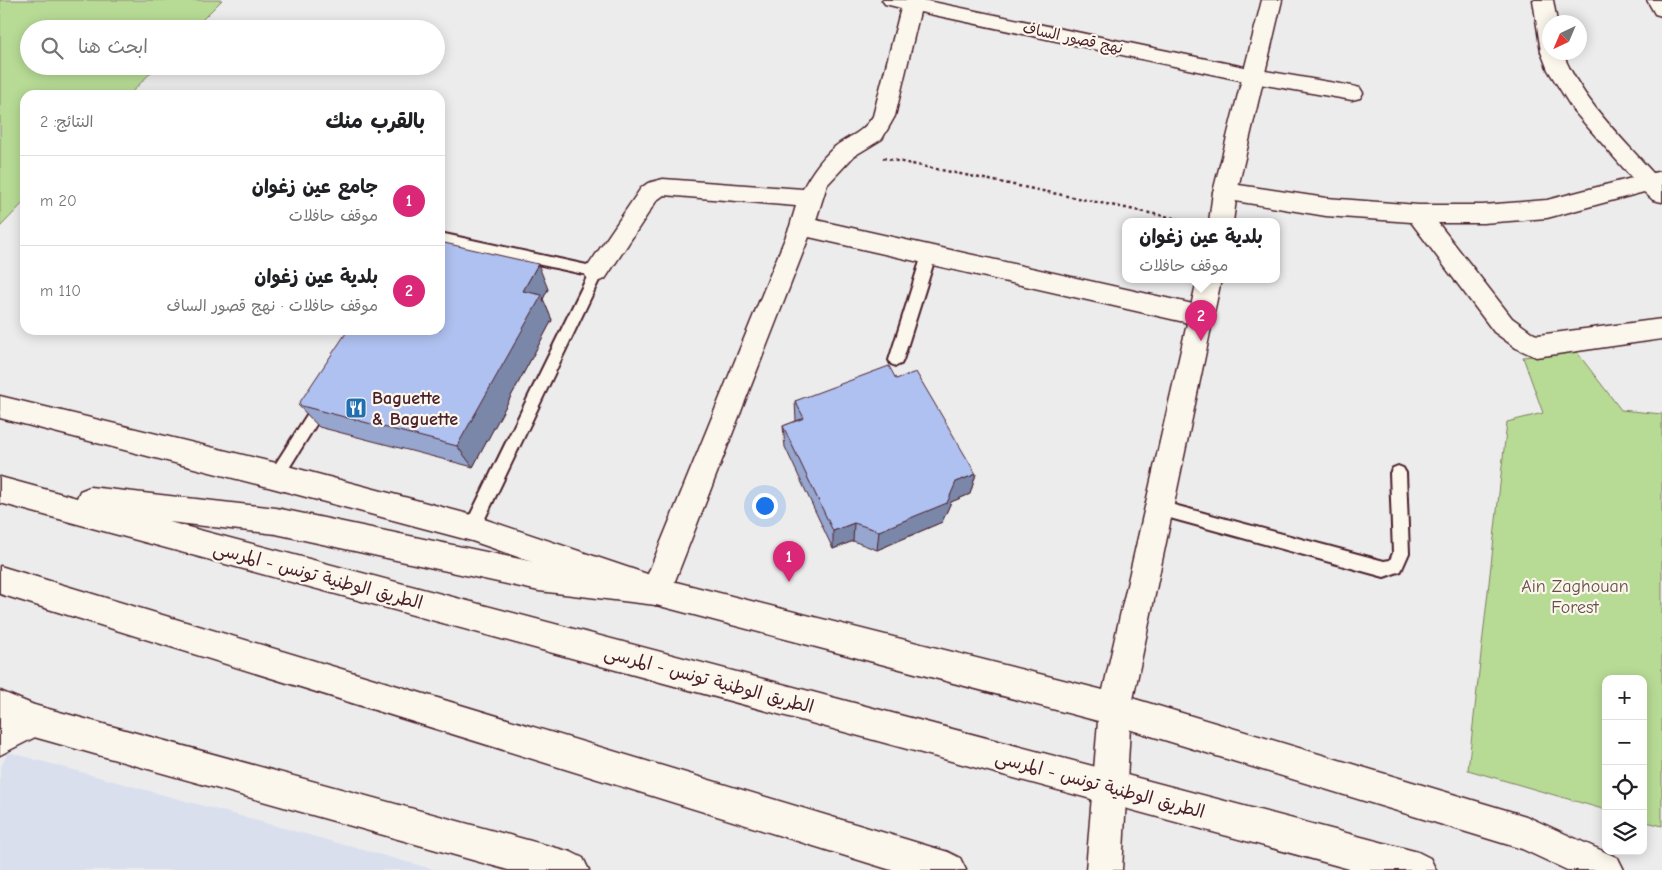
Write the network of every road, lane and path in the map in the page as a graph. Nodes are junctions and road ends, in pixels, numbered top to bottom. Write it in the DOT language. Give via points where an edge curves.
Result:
graph roads {
  1 [pos="1272,0"];
  2 [pos="1543,0"];
  3 [pos="1657,0"];
  4 [pos="905,1"];
  5 [pos="1662,10"];
  6 [pos="1545,15"];
  7 [pos="1554,60"];
  8 [pos="1254,76"];
  9 [pos="1352,94"];
  10 [pos="846,150"];
  11 [pos="1658,186"];
  12 [pos="1225,192"];
  13 [pos="810,198"];
  14 [pos="1418,214"];
  15 [pos="1177,218"];
  16 [pos="1222,218"];
  17 [pos="802,226"];
  18 [pos="445,239"];
  19 [pos="929,255"];
  20 [pos="596,272"];
  21 [pos="1209,283"];
  22 [pos="1202,316"];
  23 [pos="1662,329"];
  24 [pos="896,360"];
  25 [pos="332,387"];
  26 [pos="0,408"];
  27 [pos="1398,473"];
  28 [pos="276,476"];
  29 [pos="1,491"];
  30 [pos="1159,508"];
  31 [pos="472,528"];
  32 [pos="0,580"];
  33 [pos="656,591"];
  34 [pos="0,707"];
  35 [pos="1115,709"];
  36 [pos="34,721"];
  37 [pos="0,740"];
  38 [pos="1110,788"];
  39 [pos="571,870"];
  40 [pos="948,870"];
  41 [pos="1104,870"];
  42 [pos="1418,870"];
  43 [pos="1606,870"];
  1 -- 8 [label="main road"];
  2 -- 6 [label="main road"];
  3 -- 5 [label="main road"];
  4 -- 8 [label="main road, نهج قصور الساف"];
  4 -- 10 [label="main road" via="884,116 874,134"];
  7 -- 11 [label="main road" via="1577,100"];
  8 -- 9 [label="main road, نهج قصور الساف"];
  8 -- 12 [label="main road"];
  10 -- 13 [label="main road" via="818,181"];
  10 -- 15 [label="path"];
  11 -- 14 [label="main road" via="1547,209 1483,214"];
  12 -- 14 [label="main road" via="1326,207"];
  12 -- 16 [label="main road"];
  13 -- 17 [label="main road"];
  13 -- 20 [label="main road" via="656,189 649,194"];
  14 -- 23 [label="main road" via="1502,325 1525,341 1536,346"];
  17 -- 19 [label="main road"];
  17 -- 33 [label="main road"];
  18 -- 20 [label="lane"];
  19 -- 22 [label="main road"];
  19 -- 24 [label="lane"];
  20 -- 31 [label="lane"];
  21 -- 22 [label="main road"];
  22 -- 30 [label="main road"];
  25 -- 28 [label="lane"];
  26 -- 28 [label="main road"];
  27 -- 30 [label="lane" via="1401,553 1395,566 1384,569"];
  28 -- 31 [label="main road"];
  29 -- 33 [label="main road" via="276,521 539,577"];
  29 -- 38 [label="main road, الطريق الوطنية تونس - المرسى"];
  30 -- 35 [label="main road"];
  31 -- 33 [label="main road"];
  32 -- 40 [label="main road"];
  33 -- 35 [label="main road"];
  34 -- 36 [label="main road"];
  35 -- 38 [label="main road"];
  35 -- 43 [label="main road" via="1526,833"];
  36 -- 37 [label="main road"];
  36 -- 39 [label="main road"];
  38 -- 41 [label="main road"];
  38 -- 42 [label="main road, الطريق الوطنية تونس - المرسى"];
}
